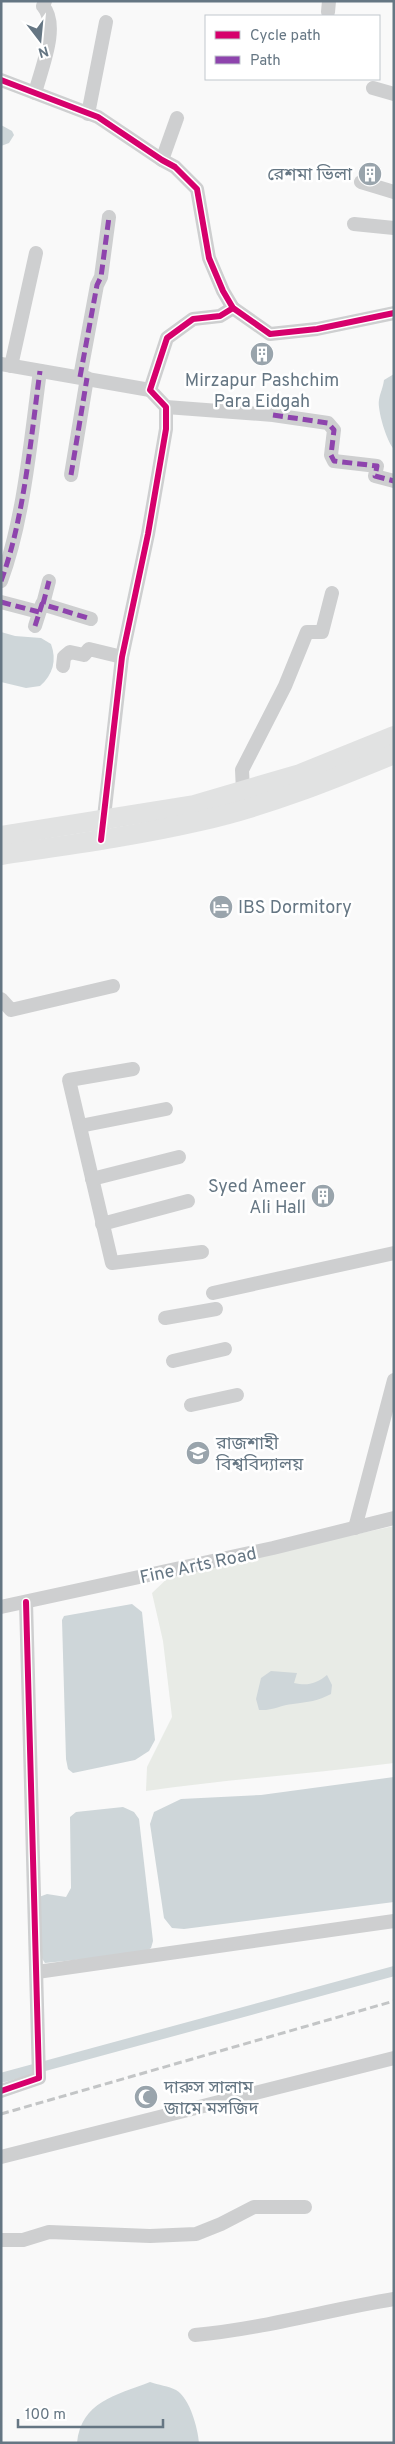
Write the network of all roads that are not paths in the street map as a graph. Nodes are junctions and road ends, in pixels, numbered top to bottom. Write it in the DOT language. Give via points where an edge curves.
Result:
graph roads {
  1 [pos="45,1"];
  2 [pos="106,22"];
  3 [pos="1,80"];
  4 [pos="373,88"];
  5 [pos="36,93"];
  6 [pos="394,94"];
  7 [pos="88,114"];
  8 [pos="177,118"];
  9 [pos="162,160"];
  10 [pos="362,182"];
  11 [pos="394,192"];
  12 [pos="109,217"];
  13 [pos="354,224"];
  14 [pos="394,228"];
  15 [pos="36,253"];
  16 [pos="232,308"];
  17 [pos="394,313"];
  18 [pos="6,365"];
  19 [pos="40,371"];
  20 [pos="84,378"];
  21 [pos="150,390"];
  22 [pos="166,407"];
  23 [pos="72,475"];
  24 [pos="394,481"];
  25 [pos="49,581"];
  26 [pos="1,582"];
  27 [pos="332,593"];
  28 [pos="1,602"];
  29 [pos="41,608"];
  30 [pos="91,619"];
  31 [pos="35,626"];
  32 [pos="122,657"];
  33 [pos="63,666"];
  34 [pos="394,736"];
  35 [pos="394,754"];
  36 [pos="243,791"];
  37 [pos="102,830"];
  38 [pos="1,836"];
  39 [pos="1,855"];
  40 [pos="113,986"];
  41 [pos="1,999"];
  42 [pos="132,1069"];
  43 [pos="166,1109"];
  44 [pos="80,1126"];
  45 [pos="179,1157"];
  46 [pos="92,1179"];
  47 [pos="188,1201"];
  48 [pos="102,1224"];
  49 [pos="202,1252"];
  50 [pos="394,1253"];
  51 [pos="213,1293"];
  52 [pos="216,1309"];
  53 [pos="165,1318"];
  54 [pos="225,1349"];
  55 [pos="173,1361"];
  56 [pos="394,1380"];
  57 [pos="236,1395"];
  58 [pos="192,1405"];
  59 [pos="394,1518"];
  60 [pos="355,1528"];
  61 [pos="26,1602"];
  62 [pos="1,1607"];
  63 [pos="394,1921"];
  64 [pos="36,1972"];
  65 [pos="394,2058"];
  66 [pos="1,2091"];
  67 [pos="1,2157"];
  68 [pos="305,2207"];
  69 [pos="1,2240"];
  70 [pos="394,2299"];
  71 [pos="195,2335"];
  1 -- 5 [label="street" via="43,6 52,27"];
  2 -- 7 [label="street"];
  3 -- 5 [label="street"];
  4 -- 6 [label="street"];
  5 -- 7 [label="street"];
  7 -- 9 [label="street" via="98,117"];
  8 -- 9 [label="street"];
  9 -- 16 [label="street" via="175,167 197,189 209,258"];
  10 -- 11 [label="street"];
  12 -- 20 [label="street"];
  13 -- 14 [label="street"];
  15 -- 18 [label="street"];
  16 -- 17 [label="street" via="270,334 317,329"];
  16 -- 21 [label="street" via="220,316 193,319 167,338"];
  18 -- 19 [label="street"];
  19 -- 20 [label="street"];
  19 -- 26 [label="street" via="18,517"];
  20 -- 21 [label="street"];
  20 -- 23 [label="street"];
  21 -- 22 [label="street"];
  22 -- 24 [label="street" via="328,423 334,430 331,455 334,461 377,466 375,476"];
  22 -- 32 [label="street" via="166,429 148,534"];
  25 -- 29 [label="street"];
  27 -- 36 [label="street" via="322,632 307,632 285,686 242,770"];
  28 -- 29 [label="street"];
  29 -- 30 [label="street"];
  29 -- 31 [label="street"];
  32 -- 33 [label="street" via="89,649 84,655 70,652 64,657"];
  32 -- 37 [label="street"];
  34 -- 36 [label="highway" via="300,774"];
  35 -- 37 [label="highway" via="308,790 201,821"];
  36 -- 37 [label="highway"];
  37 -- 38 [label="highway"];
  37 -- 39 [label="highway"];
  40 -- 41 [label="street" via="11,1010"];
  42 -- 44 [label="street" via="70,1080"];
  43 -- 44 [label="street"];
  44 -- 46 [label="street"];
  45 -- 46 [label="street"];
  46 -- 48 [label="street"];
  47 -- 48 [label="street"];
  48 -- 49 [label="street" via="112,1263"];
  50 -- 51 [label="street"];
  52 -- 53 [label="street"];
  54 -- 55 [label="street"];
  56 -- 60 [label="street"];
  57 -- 58 [label="street"];
  59 -- 60 [label="street, Fine Arts Road"];
  60 -- 61 [label="street, Fine Arts Road"];
  61 -- 62 [label="street, Fine Arts Road"];
  61 -- 64 [label="street"];
  63 -- 64 [label="street"];
  64 -- 66 [label="street" via="40,2078"];
  65 -- 67 [label="street"];
  68 -- 69 [label="street" via="254,2207 196,2234 150,2236 49,2232 23,2240"];
  70 -- 71 [label="street" via="342,2307 242,2331"];
}
